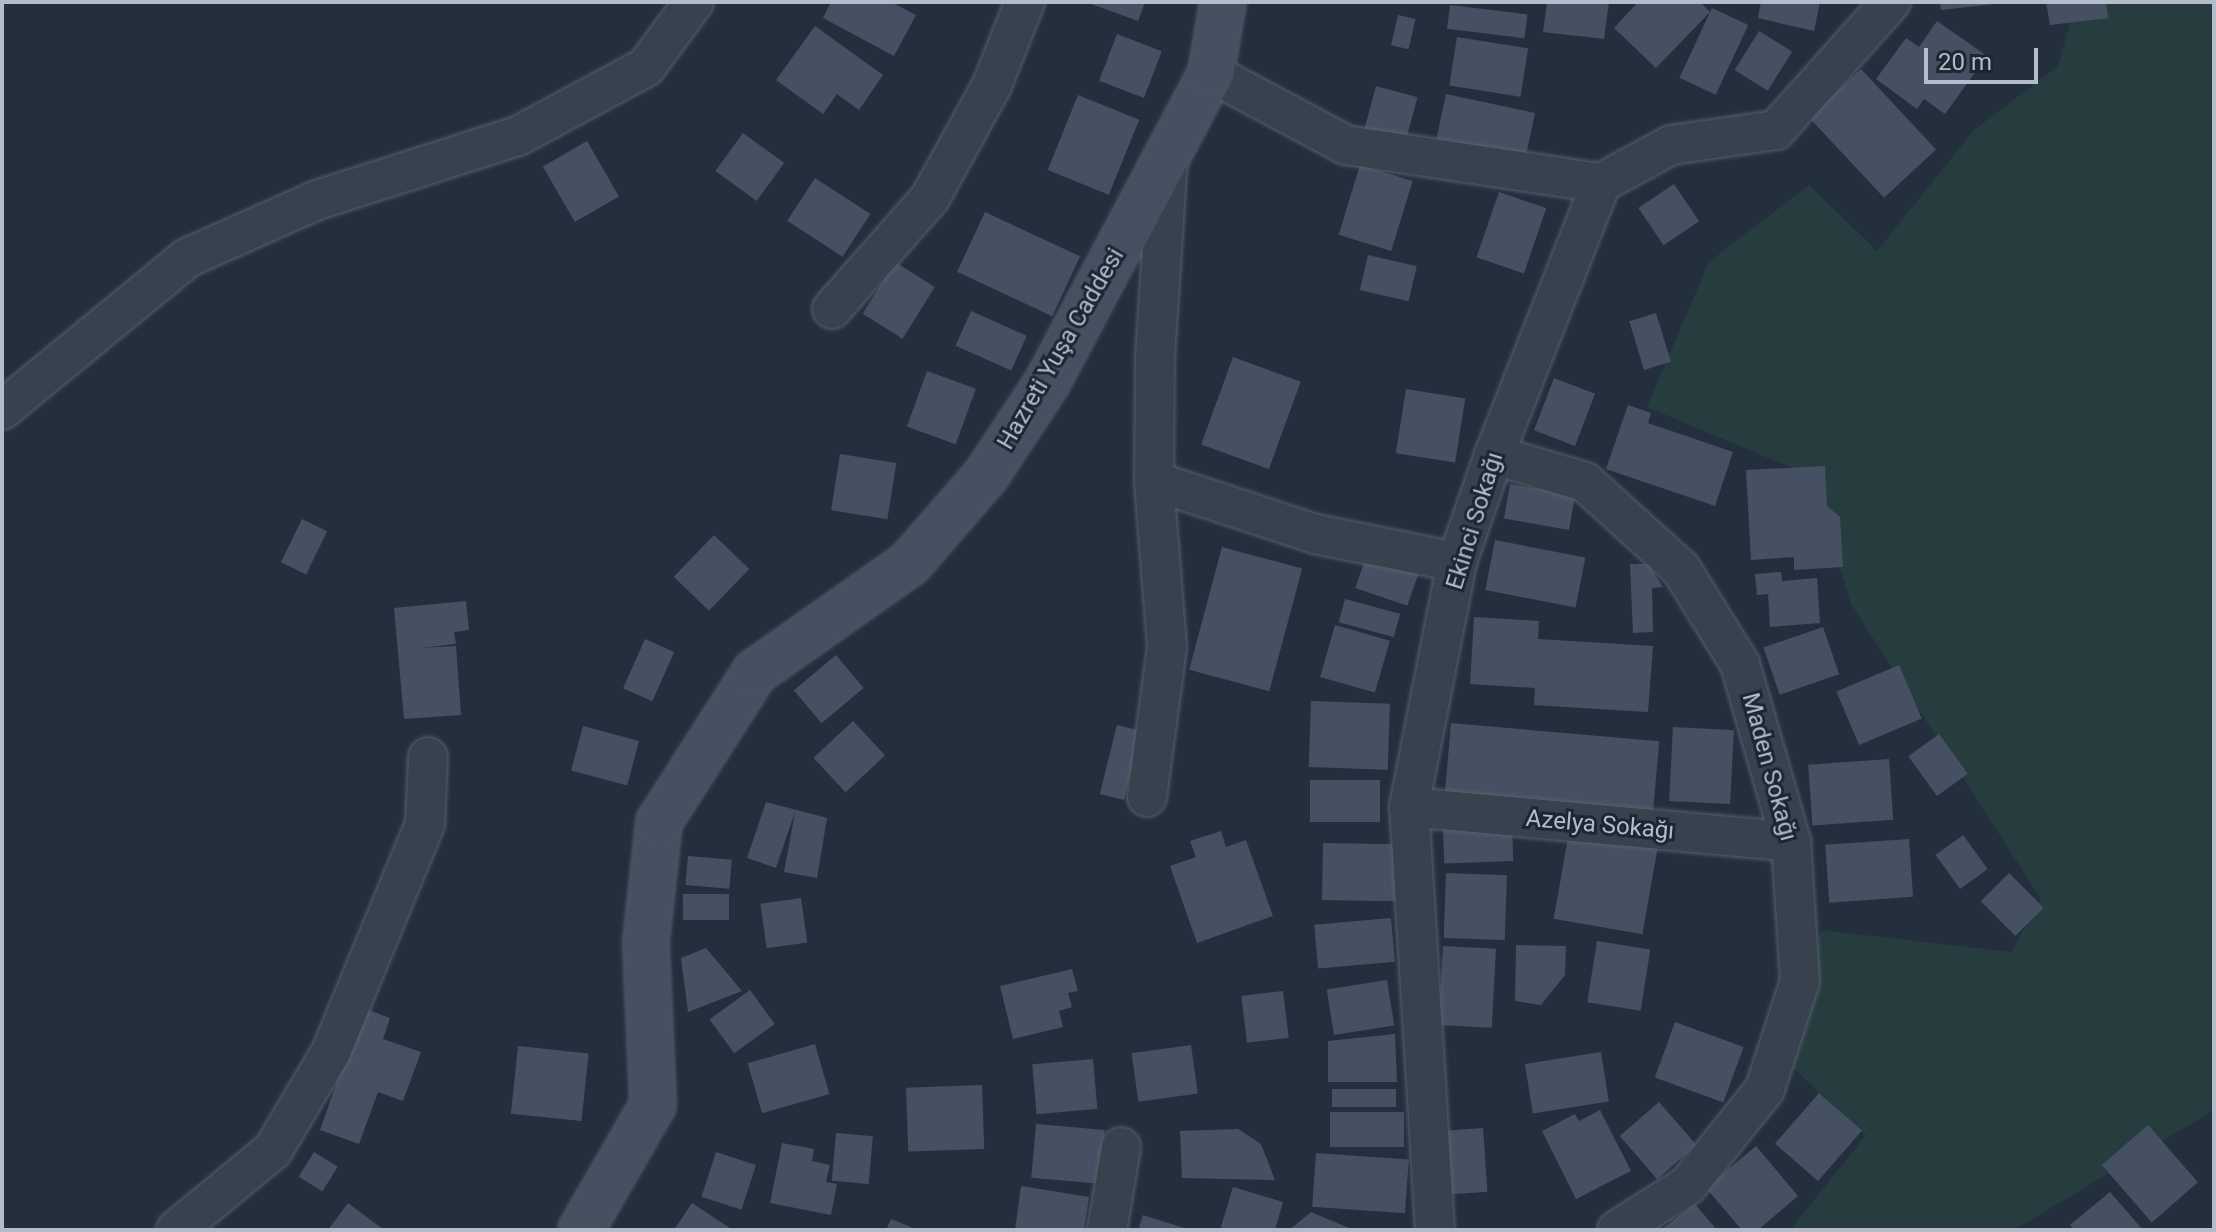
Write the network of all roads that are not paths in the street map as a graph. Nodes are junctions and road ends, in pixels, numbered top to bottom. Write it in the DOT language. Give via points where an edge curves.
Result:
graph roads {
  1 [pos="694,2"];
  2 [pos="1025,2"];
  3 [pos="1223,2"];
  4 [pos="1891,2"];
  5 [pos="1211,73"];
  6 [pos="1168,157"];
  7 [pos="1601,183"];
  8 [pos="832,309"];
  9 [pos="2,410"];
  10 [pos="1494,455"];
  11 [pos="1154,481"];
  12 [pos="1457,562"];
  13 [pos="428,757"];
  14 [pos="1147,797"];
  15 [pos="1409,807"];
  16 [pos="1791,842"];
  17 [pos="1121,1147"];
  18 [pos="176,1230"];
  19 [pos="581,1230"];
  20 [pos="1107,1230"];
  21 [pos="1435,1230"];
  22 [pos="1617,1230"];
  1 -- 9 [label="street" via="646,67 518,136 317,200 187,258"];
  2 -- 8 [label="street" via="992,85 930,198"];
  3 -- 5 [label="street, Hazreti Yuşa Caddesi"];
  4 -- 7 [label="street" via="1776,130 1671,145"];
  5 -- 6 [label="street, Hazreti Yuşa Caddesi"];
  5 -- 7 [label="street" via="1346,145"];
  6 -- 11 [label="street" via="1155,358"];
  6 -- 19 [label="street, Hazreti Yuşa Caddesi" via="1048,381 987,474 910,563 755,672 659,822 646,942 653,1105"];
  7 -- 10 [label="street, Ekinci Sokağı"];
  10 -- 12 [label="street, Ekinci Sokağı"];
  10 -- 16 [label="street, Maden Sokağı" via="1585,482 1681,569 1740,664"];
  11 -- 12 [label="street" via="1315,534"];
  11 -- 14 [label="street" via="1167,647"];
  12 -- 15 [label="street, Ekinci Sokağı"];
  13 -- 18 [label="street" via="425,824 331,1052 273,1150"];
  15 -- 16 [label="street, Azelya Sokağı"];
  15 -- 21 [label="street, Ekinci Sokağı"];
  16 -- 22 [label="street, Maden Sokağı" via="1800,981 1765,1089 1688,1185"];
  17 -- 20 [label="street"];
}
